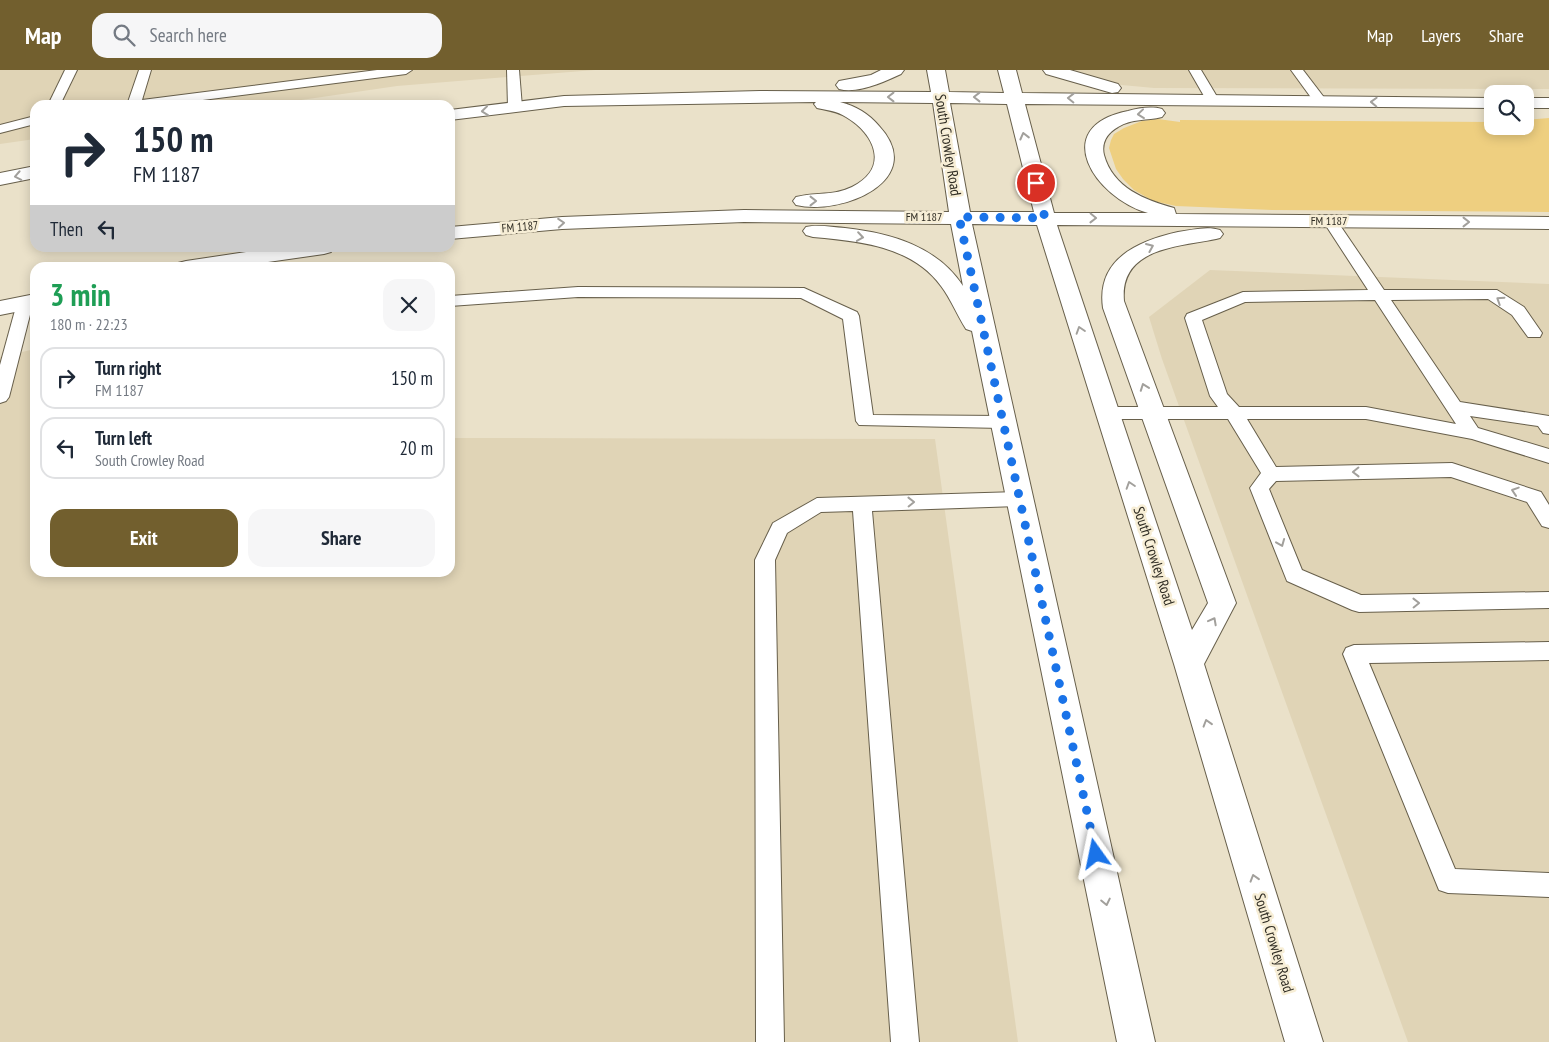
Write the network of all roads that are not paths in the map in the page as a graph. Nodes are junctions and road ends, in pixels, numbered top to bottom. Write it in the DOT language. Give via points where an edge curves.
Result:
graph roads {
  1 [pos="70,70"];
  2 [pos="145,70"];
  3 [pos="406,70"];
  4 [pos="513,70"];
  5 [pos="896,70"];
  6 [pos="936,70"];
  7 [pos="1007,70"];
  8 [pos="1052,70"];
  9 [pos="1195,70"];
  10 [pos="1297,70"];
  11 [pos="371,72"];
  12 [pos="256,89"];
  13 [pos="760,96"];
  14 [pos="940,97"];
  15 [pos="1015,97"];
  16 [pos="1152,99"];
  17 [pos="56,100"];
  18 [pos="135,100"];
  19 [pos="171,100"];
  20 [pos="255,100"];
  21 [pos="1213,100"];
  22 [pos="1320,100"];
  23 [pos="564,101"];
  24 [pos="1433,103"];
  25 [pos="1484,103"];
  26 [pos="1534,103"];
  27 [pos="1549,103"];
  28 [pos="516,107"];
  29 [pos="455,113"];
  30 [pos="30,121"];
  31 [pos="0,129"];
  32 [pos="30,173"];
  33 [pos="0,179"];
  34 [pos="744,216"];
  35 [pos="455,217"];
  36 [pos="959,217"];
  37 [pos="1045,218"];
  38 [pos="1228,220"];
  39 [pos="1549,223"];
  40 [pos="1335,228"];
  41 [pos="455,233"];
  42 [pos="1549,237"];
  43 [pos="217,252"];
  44 [pos="289,252"];
  45 [pos="192,262"];
  46 [pos="223,262"];
  47 [pos="1379,294"];
  48 [pos="455,301"];
  49 [pos="30,302"];
  50 [pos="0,308"];
  51 [pos="1534,333"];
  52 [pos="986,341"];
  53 [pos="1,387"];
  54 [pos="1454,407"];
  55 [pos="1233,412"];
  56 [pos="1107,413"];
  57 [pos="1154,413"];
  58 [pos="1002,422"];
  59 [pos="1547,423"];
  60 [pos="1472,433"];
  61 [pos="1549,456"];
  62 [pos="1271,474"];
  63 [pos="1020,500"];
  64 [pos="862,503"];
  65 [pos="1549,522"];
  66 [pos="1549,600"];
  67 [pos="1549,651"];
  68 [pos="1189,664"];
  69 [pos="1549,886"];
  70 [pos="770,1042"];
  71 [pos="905,1042"];
  72 [pos="1136,1042"];
  73 [pos="1304,1042"];
  1 -- 17 [label="lane"];
  2 -- 18 [label="lane"];
  3 -- 11 [label="lane"];
  4 -- 28 [label="lane"];
  5 -- 23 [label="main road" via="851,85 594,92"];
  6 -- 14 [label="main road, South Crowley Road"];
  7 -- 15 [label="main road, South Crowley Road"];
  8 -- 16 [label="main road"];
  9 -- 21 [label="lane"];
  10 -- 22 [label="lane"];
  11 -- 12 [label="lane"];
  12 -- 19 [label="lane"];
  12 -- 20 [label="lane"];
  14 -- 13 [label="main road, one-way"];
  13 -- 23 [label="main road"];
  35 -- 13 [label="main road, one-way" via="575,206 825,201 865,188 882,169 884,159 879,137 857,116 841,107"];
  15 -- 14 [label="main road, one-way"];
  14 -- 36 [label="main road, South Crowley Road"];
  16 -- 15 [label="main road, one-way"];
  37 -- 15 [label="main road, South Crowley Road, one-way"];
  16 -- 21 [label="main road"];
  21 -- 22 [label="main road"];
  24 -- 22 [label="main road, one-way"];
  23 -- 28 [label="main road"];
  24 -- 25 [label="main road"];
  24 -- 38 [label="main road, one-way" via="1394,116 1151,112 1126,115 1099,131 1094,140 1099,168 1121,193 1157,210"];
  26 -- 27 [label="main road"];
  28 -- 29 [label="main road, one-way"];
  30 -- 31 [label="lane"];
  32 -- 33 [label="main road, one-way"];
  34 -- 36 [label="main road, FM 1187 / FM 1187"];
  41 -- 34 [label="main road, FM 1187 / FM 1187, one-way" via="562,223"];
  34 -- 52 [label="main road, one-way" via="770,228 831,233 898,245 928,261 948,280"];
  36 -- 37 [label="main road, FM 1187 / FM 1187"];
  36 -- 52 [label="main road, South Crowley Road"];
  37 -- 38 [label="main road, FM 1187 / FM 1187, one-way"];
  56 -- 37 [label="main road, South Crowley Road, one-way"];
  38 -- 40 [label="main road, FM 1187 / FM 1187"];
  40 -- 39 [label="main road, FM 1187 / FM 1187, one-way"];
  40 -- 42 [label="main road"];
  40 -- 47 [label="lane"];
  57 -- 40 [label="main road, one-way" via="1114,308 1113,288 1131,257 1150,246 1194,235"];
  43 -- 45 [label="main road"];
  44 -- 46 [label="main road"];
  51 -- 47 [label="lane, one-way" via="1518,311 1491,294"];
  47 -- 54 [label="lane"];
  47 -- 55 [label="lane" via="1243,297 1193,318 1219,396"];
  48 -- 58 [label="lane" via="578,292 804,293 851,316 865,420"];
  49 -- 50 [label="main road"];
  49 -- 53 [label="lane"];
  52 -- 58 [label="main road, South Crowley Road"];
  54 -- 59 [label="lane"];
  54 -- 60 [label="lane"];
  55 -- 57 [label="lane"];
  55 -- 60 [label="lane" via="1366,412"];
  55 -- 62 [label="lane"];
  56 -- 57 [label="lane"];
  68 -- 56 [label="main road, South Crowley Road, one-way"];
  68 -- 57 [label="main road, one-way" via="1222,603"];
  58 -- 63 [label="main road, South Crowley Road"];
  60 -- 61 [label="lane"];
  65 -- 62 [label="lane, one-way" via="1534,497 1452,470"];
  62 -- 66 [label="lane, one-way" via="1258,488 1294,575 1358,604"];
  64 -- 63 [label="lane, one-way"];
  63 -- 72 [label="main road, South Crowley Road, one-way"];
  64 -- 70 [label="lane" via="817,504 780,528 765,560"];
  64 -- 71 [label="lane"];
  67 -- 69 [label="lane" via="1354,654 1448,881"];
  73 -- 68 [label="main road, South Crowley Road, one-way"];
}
